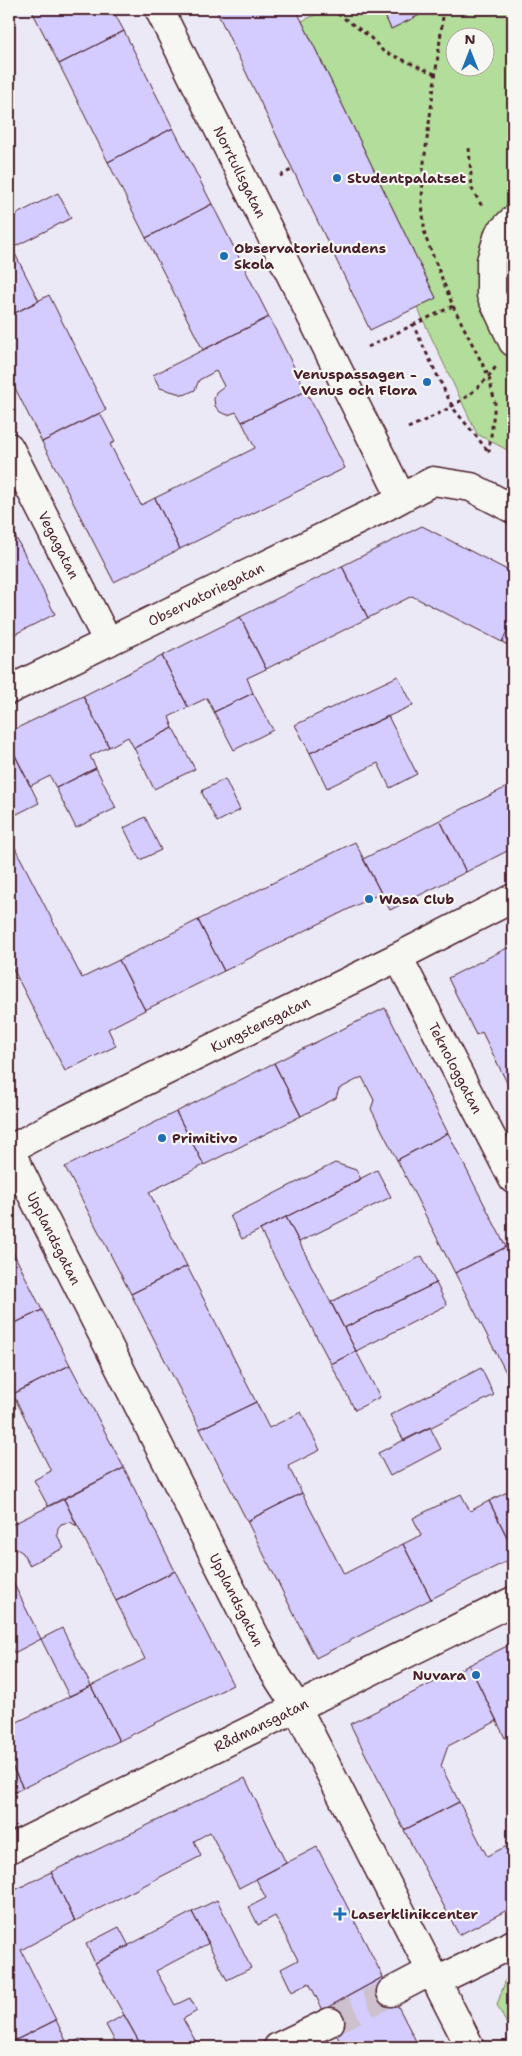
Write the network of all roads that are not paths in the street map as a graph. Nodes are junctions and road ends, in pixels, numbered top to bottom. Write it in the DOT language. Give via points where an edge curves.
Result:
graph roads {
  1 [pos="159,9"];
  2 [pos="506,227"];
  3 [pos="513,342"];
  4 [pos="9,447"];
  5 [pos="402,497"];
  6 [pos="513,509"];
  7 [pos="108,642"];
  8 [pos="9,690"];
  9 [pos="513,898"];
  10 [pos="398,957"];
  11 [pos="9,1150"];
  12 [pos="513,1179"];
  13 [pos="513,1601"];
  14 [pos="296,1706"];
  15 [pos="9,1849"];
  16 [pos="513,1944"];
  17 [pos="434,1976"];
  18 [pos="391,1992"];
  19 [pos="330,2022"];
  20 [pos="278,2047"];
  21 [pos="470,2047"];
  1 -- 5 [label="street, Norrtullsgatan"];
  2 -- 3 [label="street" via="490,262 491,295"];
  4 -- 7 [label="street, Vegagatan"];
  5 -- 6 [label="street, Observatoriegatan" via="433,482 471,487"];
  5 -- 7 [label="street, Observatoriegatan"];
  7 -- 8 [label="street, Observatoriegatan"];
  9 -- 10 [label="street, Kungstensgatan"];
  10 -- 11 [label="street, Kungstensgatan" via="51,1126"];
  10 -- 12 [label="street, Teknologgatan"];
  11 -- 14 [label="street, Upplandsgatan" via="269,1664"];
  13 -- 14 [label="street, Rådmansgatan"];
  14 -- 15 [label="street, Rådmansgatan"];
  14 -- 17 [label="street, Upplandsgatan"];
  16 -- 17 [label="street"];
  17 -- 18 [label="street"];
  17 -- 21 [label="street, Upplandsgatan"];
  19 -- 20 [label="street"];
}
